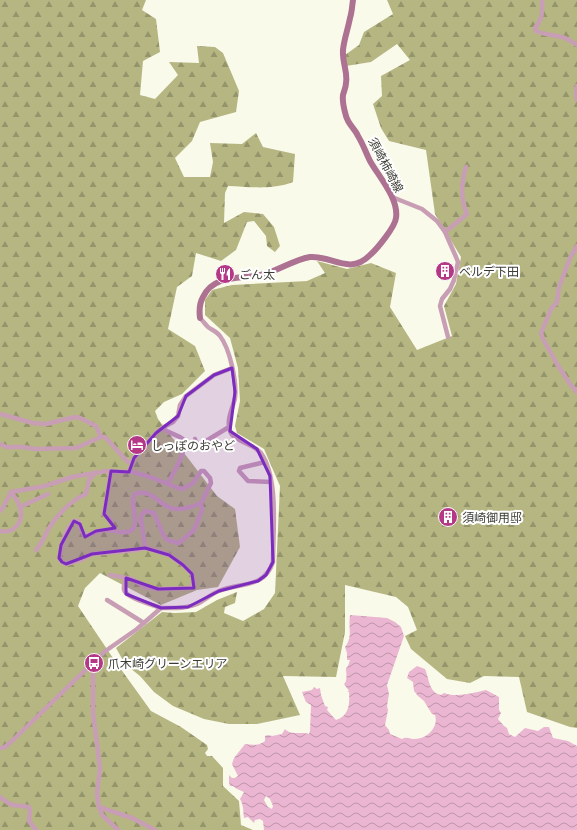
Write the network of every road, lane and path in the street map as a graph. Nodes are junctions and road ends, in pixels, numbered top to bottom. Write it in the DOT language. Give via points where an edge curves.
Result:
graph roads {
  1 [pos="353,0"];
  2 [pos="542,0"];
  3 [pos="577,46"];
  4 [pos="577,86"];
  5 [pos="577,100"];
  6 [pos="466,167"];
  7 [pos="392,197"];
  8 [pos="444,232"];
  9 [pos="577,246"];
  10 [pos="200,318"];
  11 [pos="448,337"];
  12 [pos="232,368"];
  13 [pos="577,392"];
  14 [pos="0,414"];
  15 [pos="229,427"];
  16 [pos="162,428"];
  17 [pos="101,437"];
  18 [pos="195,439"];
  19 [pos="0,444"];
  20 [pos="132,462"];
  21 [pos="266,462"];
  22 [pos="111,471"];
  23 [pos="129,471"];
  24 [pos="95,473"];
  25 [pos="271,482"];
  26 [pos="168,483"];
  27 [pos="11,492"];
  28 [pos="48,494"];
  29 [pos="201,503"];
  30 [pos="20,507"];
  31 [pos="0,511"];
  32 [pos="112,531"];
  33 [pos="0,532"];
  34 [pos="145,548"];
  35 [pos="36,550"];
  36 [pos="110,575"];
  37 [pos="126,578"];
  38 [pos="107,600"];
  39 [pos="161,608"];
  40 [pos="144,623"];
  41 [pos="93,663"];
  42 [pos="0,748"];
  43 [pos="0,797"];
  44 [pos="99,807"];
  45 [pos="36,830"];
  46 [pos="118,830"];
  47 [pos="155,830"];
  1 -- 7 [label="main road, 須崎柿崎線" via="344,38 346,84 342,100 346,118 358,134 370,161"];
  2 -- 3 [label="street" via="542,16 536,31 559,35"];
  4 -- 5 [label="street"];
  6 -- 8 [label="street" via="462,204 467,214"];
  7 -- 8 [label="street" via="422,209 437,221"];
  7 -- 10 [label="main road, 須崎柿崎線" via="396,220 371,255 362,261 344,264 308,257 264,274 219,281 204,294 200,303"];
  8 -- 11 [label="street" via="458,262 454,280 440,306"];
  9 -- 13 [label="street" via="559,287 557,302 551,309 541,333 557,364"];
  10 -- 12 [label="street" via="220,334"];
  12 -- 15 [label="street" via="235,392"];
  12 -- 16 [label="street" via="214,375 186,396 174,422"];
  14 -- 17 [label="street" via="46,424 80,418 96,426"];
  15 -- 18 [label="street" via="201,444 196,443"];
  15 -- 21 [label="street" via="231,434 257,449"];
  16 -- 20 [label="street"];
  16 -- 26 [label="street" via="169,434 183,439 184,443"];
  17 -- 19 [label="street" via="76,448 35,449 6,447"];
  17 -- 20 [label="street" via="105,437 128,462"];
  20 -- 23 [label="street"];
  21 -- 25 [label="street"];
  21 -- 25 [label="street" via="240,468 239,471 248,481"];
  22 -- 23 [label="street"];
  22 -- 24 [label="street"];
  22 -- 32 [label="street" via="104,514 111,521"];
  23 -- 26 [label="street"];
  24 -- 27 [label="street"];
  24 -- 35 [label="street" via="89,480 86,494 78,497 61,513"];
  25 -- 39 [label="street" via="273,562 266,575 258,581 219,591 188,607"];
  26 -- 29 [label="street" via="183,489 204,471 211,483"];
  27 -- 30 [label="street"];
  27 -- 31 [label="street"];
  28 -- 30 [label="street"];
  29 -- 32 [label="street" via="193,507 170,508 149,494 140,492 135,494 133,500 136,524 133,529 126,532"];
  29 -- 34 [label="street" via="202,510 194,530 179,543 165,538 154,513 146,511 142,514"];
  30 -- 33 [label="street" via="18,524 13,530"];
  32 -- 34 [label="street" via="102,530 88,536 84,535 78,521 74,521 66,531 59,558 66,564 92,554"];
  34 -- 37 [label="street" via="169,555 183,565 192,574 192,586 158,589 145,587"];
  36 -- 37 [label="street"];
  37 -- 39 [label="street" via="123,587 126,594"];
  38 -- 40 [label="street"];
  39 -- 40 [label="street"];
  40 -- 41 [label="street"];
  41 -- 42 [label="street" via="12,741"];
  41 -- 44 [label="street" via="93,712 100,768 97,793"];
  43 -- 45 [label="street" via="14,806 29,807 29,821"];
  44 -- 46 [label="street" via="102,815"];
  44 -- 47 [label="street" via="132,818"];
}
